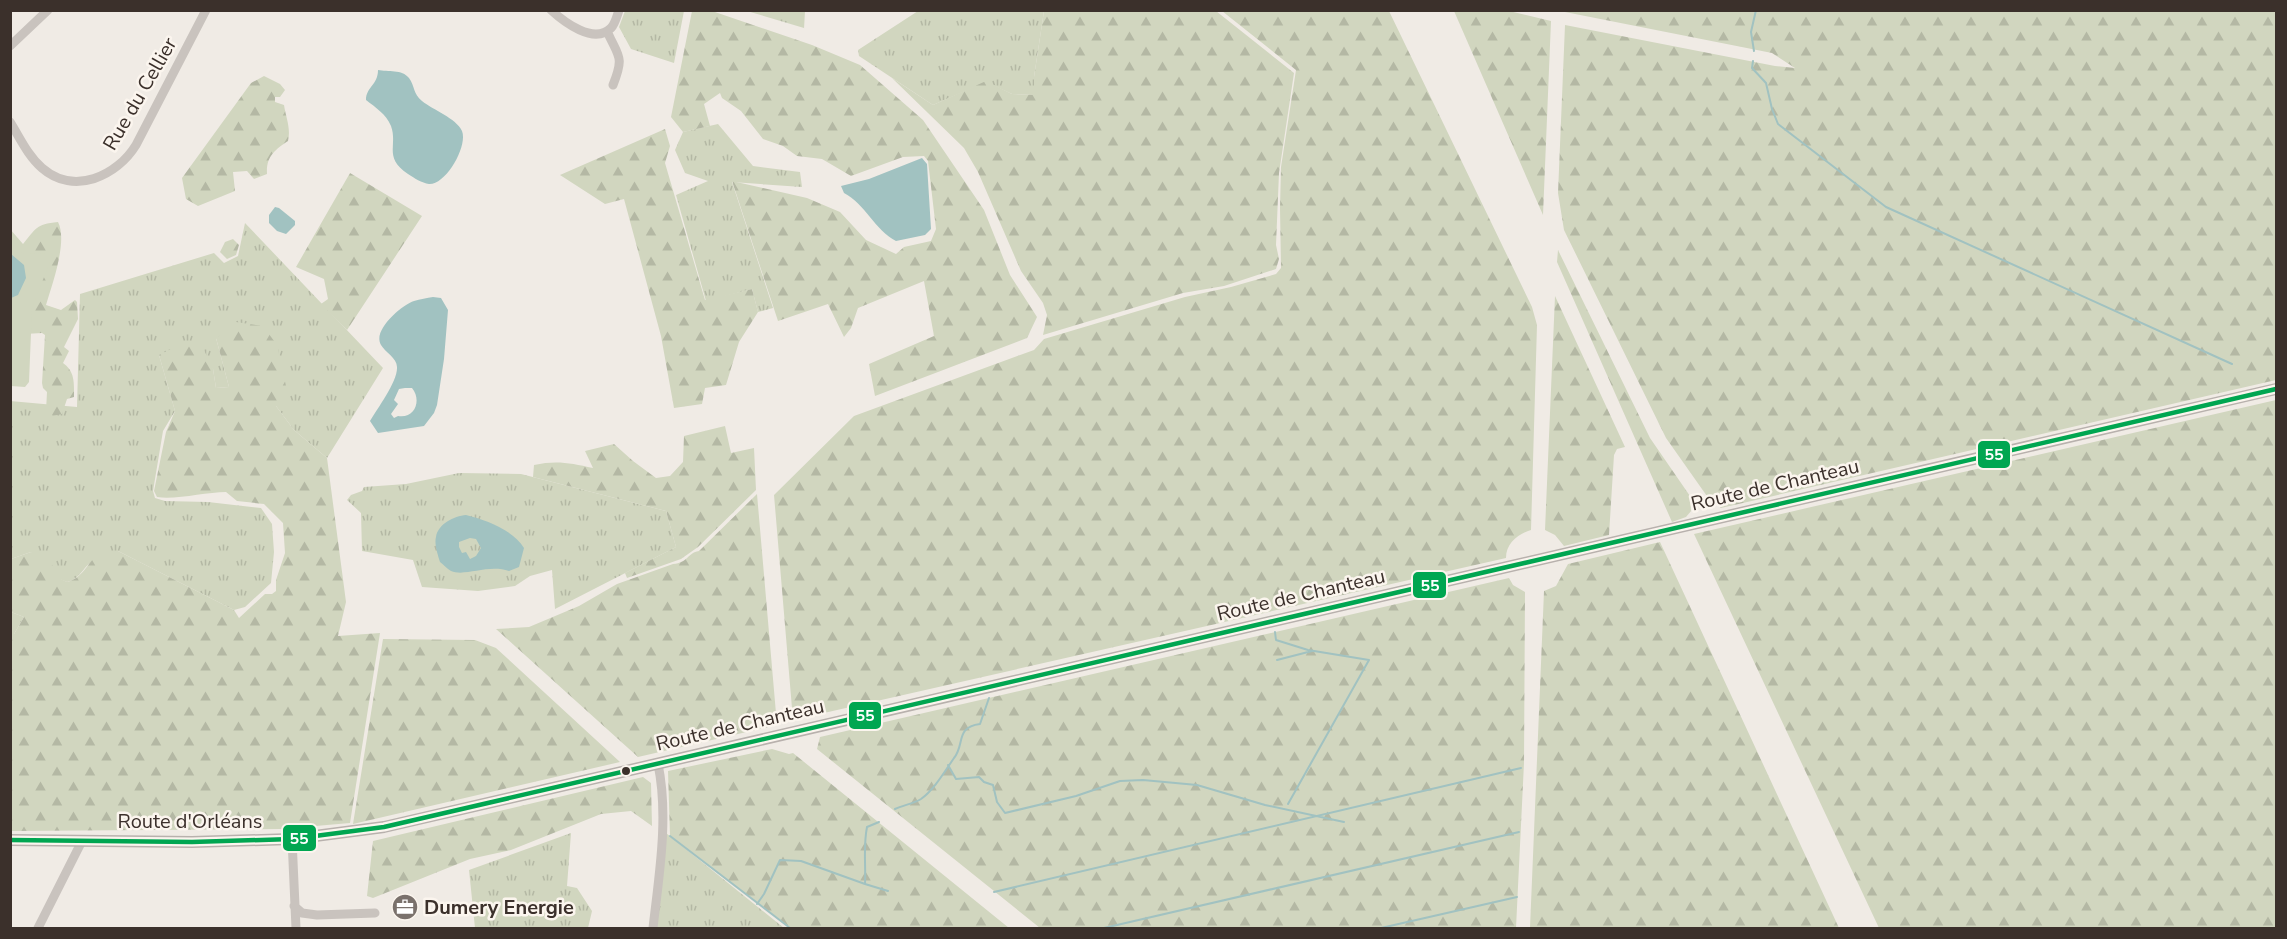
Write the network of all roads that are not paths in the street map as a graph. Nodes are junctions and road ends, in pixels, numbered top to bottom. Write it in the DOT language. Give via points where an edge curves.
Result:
graph roads {
  1 [pos="48,10"];
  2 [pos="206,10"];
  3 [pos="551,10"];
  4 [pos="620,10"];
  5 [pos="607,31"];
  6 [pos="10,46"];
  7 [pos="613,85"];
  8 [pos="10,122"];
  9 [pos="2277,389"];
  10 [pos="658,764"];
  11 [pos="370,829"];
  12 [pos="292,839"];
  13 [pos="10,840"];
  14 [pos="82,841"];
  15 [pos="294,906"];
  16 [pos="375,913"];
  17 [pos="38,928"];
  18 [pos="296,928"];
  19 [pos="652,928"];
  1 -- 6 [label="street"];
  2 -- 8 [label="street, Rue du Cellier" via="136,145 128,158 109,173 81,180 49,173 34,160"];
  3 -- 5 [label="street" via="569,25 587,32"];
  4 -- 5 [label="street"];
  5 -- 7 [label="street" via="620,59"];
  9 -- 10 [label="main road, Route de Chanteau"];
  10 -- 11 [label="main road, Route de Chanteau"];
  10 -- 19 [label="street" via="662,811 660,869"];
  11 -- 12 [label="main road, Route d'Orléans"];
  12 -- 14 [label="main road, Route d'Orléans"];
  12 -- 15 [label="street"];
  13 -- 14 [label="main road, Route d'Orléans"];
  14 -- 17 [label="street"];
  15 -- 16 [label="street" via="302,913 317,915"];
  15 -- 18 [label="street"];
}
